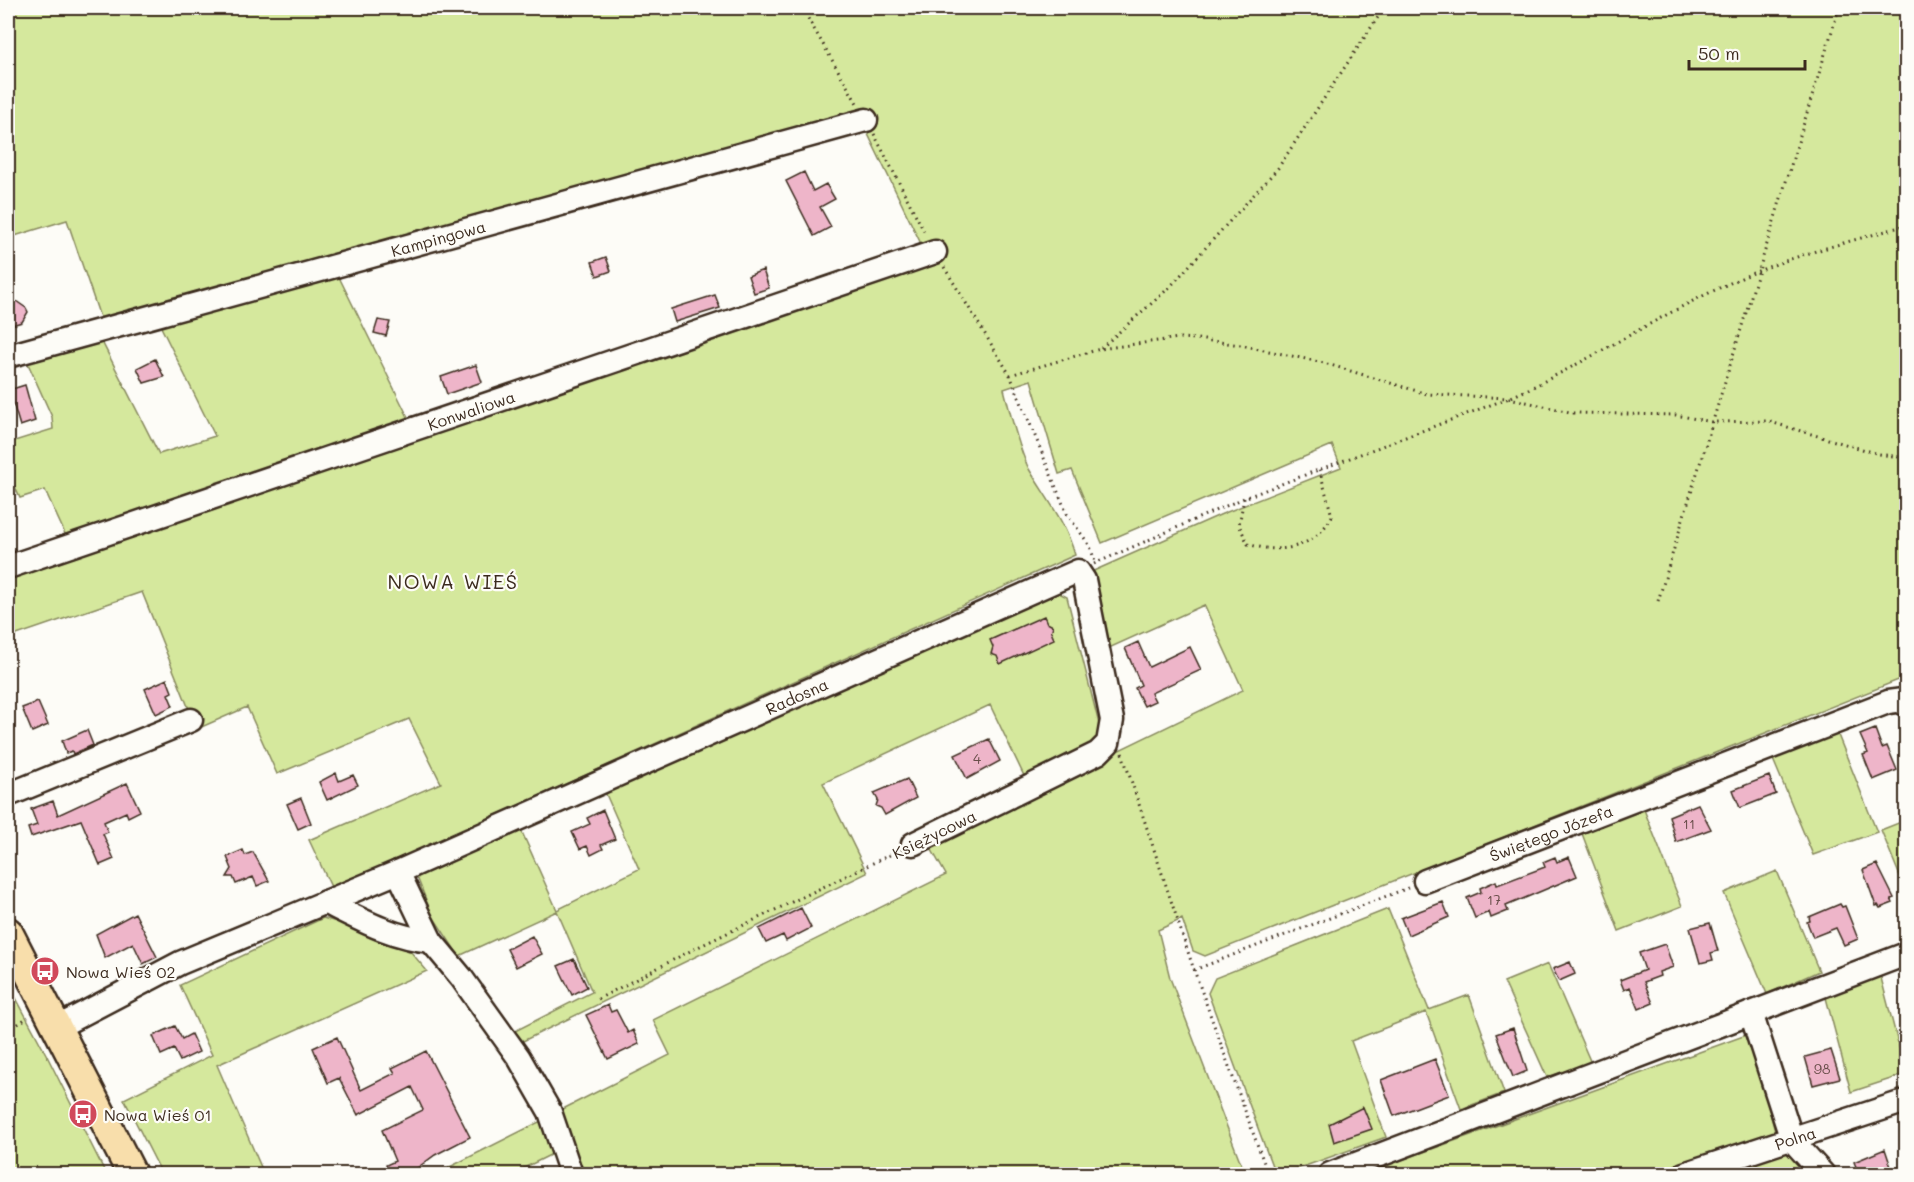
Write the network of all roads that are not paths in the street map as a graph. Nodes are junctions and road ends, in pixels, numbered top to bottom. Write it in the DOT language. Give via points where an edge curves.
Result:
graph roads {
  1 [pos="866,120"];
  2 [pos="935,252"];
  3 [pos="8,356"];
  4 [pos="8,567"];
  5 [pos="1087,567"];
  6 [pos="1906,705"];
  7 [pos="191,720"];
  8 [pos="8,795"];
  9 [pos="913,844"];
  10 [pos="398,872"];
  11 [pos="1425,881"];
  12 [pos="325,902"];
  13 [pos="8,932"];
  14 [pos="431,941"];
  15 [pos="1906,954"];
  16 [pos="1750,1013"];
  17 [pos="56,1028"];
  18 [pos="1906,1101"];
  19 [pos="1792,1140"];
  20 [pos="132,1174"];
  21 [pos="571,1174"];
  22 [pos="1330,1174"];
  23 [pos="1684,1174"];
  24 [pos="1823,1174"];
  1 -- 3 [label="street, Kampingowa"];
  2 -- 4 [label="street, Konwaliowa"];
  5 -- 9 [label="street, Księżycowa" via="1084,579 1112,720 1108,743 1098,753"];
  5 -- 10 [label="street, Radosna"];
  6 -- 11 [label="street, Świętego Józefa" via="1903,700 1888,702"];
  7 -- 8 [label="street"];
  10 -- 12 [label="street, Radosna"];
  10 -- 14 [label="street"];
  12 -- 14 [label="street" via="409,939"];
  12 -- 17 [label="street, Radosna" via="180,963"];
  13 -- 17 [label="main road"];
  14 -- 21 [label="street" via="519,1058 550,1112"];
  15 -- 16 [label="street"];
  16 -- 19 [label="street"];
  16 -- 22 [label="street"];
  17 -- 20 [label="main road"];
  18 -- 19 [label="street, Polna"];
  19 -- 23 [label="street, Polna"];
  19 -- 24 [label="street"];
}
